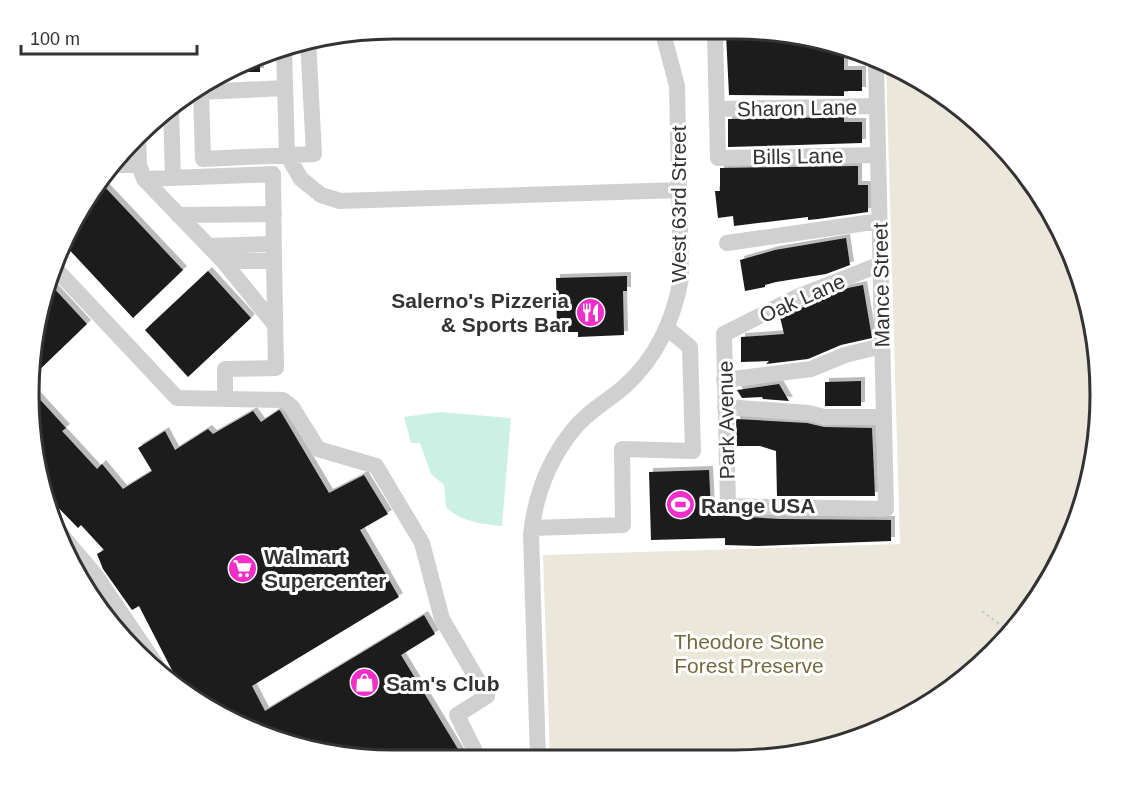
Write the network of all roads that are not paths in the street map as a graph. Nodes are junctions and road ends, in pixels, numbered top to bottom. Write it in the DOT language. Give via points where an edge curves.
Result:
graph roads {
  1 [pos="665,39"];
  2 [pos="716,39"];
  3 [pos="309,50"];
  4 [pos="284,57"];
  5 [pos="876,68"];
  6 [pos="285,88"];
  7 [pos="209,92"];
  8 [pos="201,97"];
  9 [pos="877,106"];
  10 [pos="717,110"];
  11 [pos="171,118"];
  12 [pos="139,147"];
  13 [pos="287,155"];
  14 [pos="878,155"];
  15 [pos="121,167"];
  16 [pos="141,172"];
  17 [pos="173,178"];
  18 [pos="680,190"];
  19 [pos="274,214"];
  20 [pos="178,215"];
  21 [pos="880,221"];
  22 [pos="727,243"];
  23 [pos="274,244"];
  24 [pos="208,246"];
  25 [pos="223,261"];
  26 [pos="274,261"];
  27 [pos="880,264"];
  28 [pos="60,274"];
  29 [pos="275,326"];
  30 [pos="667,328"];
  31 [pos="724,334"];
  32 [pos="882,346"];
  33 [pos="724,380"];
  34 [pos="225,399"];
  35 [pos="725,407"];
  36 [pos="884,417"];
  37 [pos="886,509"];
  38 [pos="532,528"];
  39 [pos="76,553"];
  40 [pos="144,647"];
  41 [pos="475,750"];
  42 [pos="538,750"];
  1 -- 18 [label="street, West 63rd Street" via="677,86"];
  2 -- 10 [label="street"];
  3 -- 13 [label="street" via="314,154"];
  4 -- 6 [label="street"];
  5 -- 9 [label="street, Mance Street"];
  6 -- 7 [label="street"];
  6 -- 13 [label="street"];
  8 -- 13 [label="street" via="203,159"];
  9 -- 10 [label="street, Sharon Lane"];
  9 -- 14 [label="street, Mance Street"];
  10 -- 14 [label="street, Bills Lane" via="718,158"];
  11 -- 17 [label="street"];
  12 -- 16 [label="street"];
  13 -- 18 [label="street" via="301,179 321,195 340,201"];
  14 -- 21 [label="street, Mance Street"];
  15 -- 16 [label="street"];
  16 -- 17 [label="street"];
  16 -- 20 [label="street"];
  17 -- 19 [label="street" via="273,174"];
  18 -- 30 [label="street, West 63rd Street" via="681,278"];
  19 -- 20 [label="street"];
  19 -- 23 [label="street"];
  20 -- 24 [label="street"];
  21 -- 22 [label="street"];
  21 -- 27 [label="street, Mance Street"];
  23 -- 24 [label="street"];
  23 -- 26 [label="street"];
  24 -- 25 [label="street"];
  25 -- 26 [label="street"];
  25 -- 29 [label="street"];
  26 -- 29 [label="street"];
  27 -- 31 [label="street, Oak Lane" via="797,297"];
  27 -- 32 [label="street, Mance Street"];
  28 -- 34 [label="street" via="177,398"];
  29 -- 34 [label="street" via="276,368 225,369"];
  30 -- 38 [label="street, West 63rd Street" via="654,352 626,385 590,413 560,448 547,469"];
  30 -- 38 [label="street" via="690,347 693,451 622,449 623,525"];
  31 -- 33 [label="street, Park Avenue"];
  32 -- 33 [label="street" via="811,369"];
  32 -- 36 [label="street, Mance Street"];
  33 -- 35 [label="street, Park Avenue"];
  34 -- 41 [label="street" via="283,400 292,406 318,449 376,466 422,543 442,619 487,696 457,715"];
  35 -- 36 [label="street" via="824,417"];
  35 -- 37 [label="street, Park Avenue" via="728,506"];
  36 -- 37 [label="street, Mance Street"];
  38 -- 42 [label="street, West 63rd Street"];
  39 -- 40 [label="street"];
}
